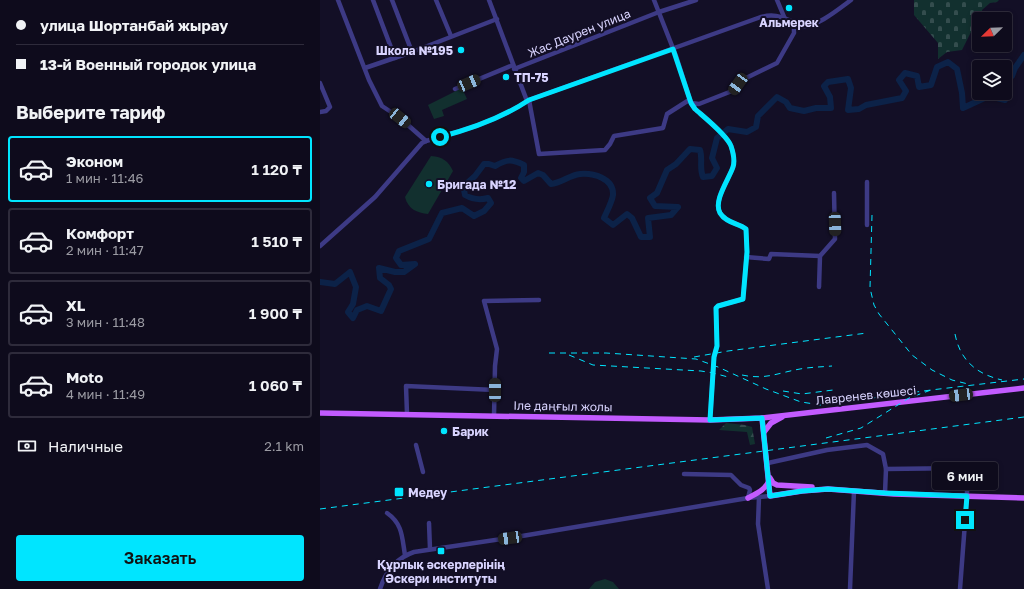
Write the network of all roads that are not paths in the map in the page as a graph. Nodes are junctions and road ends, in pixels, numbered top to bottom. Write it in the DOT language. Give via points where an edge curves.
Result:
graph roads {
  1 [pos="338,0"];
  2 [pos="373,0"];
  3 [pos="392,0"];
  4 [pos="436,0"];
  5 [pos="489,0"];
  6 [pos="654,0"];
  7 [pos="696,0"];
  8 [pos="777,0"];
  9 [pos="851,0"];
  10 [pos="659,12"];
  11 [pos="496,19"];
  12 [pos="785,19"];
  13 [pos="791,21"];
  14 [pos="451,36"];
  15 [pos="673,49"];
  16 [pos="412,52"];
  17 [pos="396,58"];
  18 [pos="513,67"];
  19 [pos="365,68"];
  20 [pos="320,83"];
  21 [pos="455,89"];
  22 [pos="528,100"];
  23 [pos="690,102"];
  24 [pos="320,112"];
  25 [pos="426,141"];
  26 [pos="866,182"];
  27 [pos="834,193"];
  28 [pos="867,225"];
  29 [pos="320,246"];
  30 [pos="820,256"];
  31 [pos="746,257"];
  32 [pos="819,287"];
  33 [pos="539,300"];
  34 [pos="1024,388"];
  35 [pos="495,390"];
  36 [pos="320,413"];
  37 [pos="407,414"];
  38 [pos="788,415"];
  39 [pos="494,416"];
  40 [pos="762,418"];
  41 [pos="710,420"];
  42 [pos="764,432"];
  43 [pos="416,445"];
  44 [pos="768,463"];
  45 [pos="967,468"];
  46 [pos="886,469"];
  47 [pos="423,472"];
  48 [pos="684,474"];
  49 [pos="769,479"];
  50 [pos="990,486"];
  51 [pos="828,489"];
  52 [pos="854,491"];
  53 [pos="885,493"];
  54 [pos="770,496"];
  55 [pos="967,496"];
  56 [pos="759,497"];
  57 [pos="748,498"];
  58 [pos="1024,498"];
  59 [pos="387,513"];
  60 [pos="429,523"];
  61 [pos="430,549"];
  62 [pos="405,555"];
  63 [pos="380,589"];
  64 [pos="768,589"];
  65 [pos="850,589"];
  66 [pos="960,589"];
  1 -- 19 [label="street"];
  2 -- 17 [label="street"];
  3 -- 16 [label="street"];
  4 -- 14 [label="street"];
  5 -- 11 [label="street"];
  6 -- 10 [label="street"];
  7 -- 10 [label="street, Жас Даурен улица"];
  8 -- 12 [label="street"];
  9 -- 13 [label="street" via="821,21 808,26"];
  10 -- 15 [label="street"];
  10 -- 18 [label="street, Жас Даурен улица"];
  11 -- 14 [label="street"];
  11 -- 18 [label="street"];
  12 -- 13 [label="street"];
  12 -- 15 [label="street" via="767,15"];
  13 -- 23 [label="street" via="794,33 777,63 742,80 732,91 699,104"];
  14 -- 16 [label="street"];
  15 -- 22 [label="street"];
  15 -- 23 [label="street"];
  16 -- 17 [label="street"];
  17 -- 19 [label="street"];
  18 -- 21 [label="street, Жас Даурен улица"];
  18 -- 22 [label="street"];
  19 -- 25 [label="street" via="382,106"];
  20 -- 24 [label="street" via="329,106 329,109"];
  22 -- 23 [label="street" via="539,154 605,150 614,136 663,128 667,114"];
  22 -- 25 [label="street" via="511,111 468,130"];
  23 -- 31 [label="street" via="731,145 734,166 725,182 719,209 726,219 746,229"];
  25 -- 29 [label="street" via="375,197"];
  26 -- 28 [label="street"];
  27 -- 30 [label="street" via="835,239"];
  30 -- 31 [label="street" via="771,254 769,259"];
  30 -- 32 [label="street"];
  31 -- 41 [label="street" via="743,299 716,308 717,346"];
  33 -- 35 [label="street" via="484,301 497,349"];
  34 -- 38 [label="main road, Лавренев көшесі"];
  35 -- 37 [label="street" via="406,386"];
  35 -- 39 [label="street"];
  36 -- 37 [label="main road, Іле даңғыл жолы"];
  37 -- 39 [label="main road, Іле даңғыл жолы"];
  38 -- 40 [label="main road, Лавренев көшесі"];
  38 -- 42 [label="main road" via="771,423"];
  39 -- 41 [label="main road, Іле даңғыл жолы"];
  40 -- 41 [label="main road, Лавренев көшесі"];
  40 -- 42 [label="main road"];
  42 -- 44 [label="main road"];
  43 -- 47 [label="street"];
  44 -- 46 [label="street" via="827,450 867,445 884,454"];
  44 -- 49 [label="main road"];
  45 -- 46 [label="street"];
  45 -- 50 [label="street" via="990,469"];
  45 -- 55 [label="street"];
  46 -- 53 [label="street"];
  48 -- 57 [label="street" via="731,475 741,485 749,488"];
  49 -- 51 [label="main road" via="777,485"];
  49 -- 54 [label="main road"];
  49 -- 57 [label="main road" via="763,490"];
  51 -- 52 [label="main road"];
  51 -- 54 [label="main road"];
  52 -- 53 [label="main road"];
  52 -- 65 [label="street"];
  53 -- 55 [label="main road"];
  54 -- 56 [label="street"];
  55 -- 58 [label="main road"];
  55 -- 66 [label="street"];
  56 -- 57 [label="street"];
  56 -- 64 [label="street" via="758,524"];
  57 -- 61 [label="street"];
  59 -- 62 [label="street" via="401,528"];
  60 -- 61 [label="street"];
  61 -- 62 [label="street"];
  62 -- 63 [label="street" via="389,569"];
}
